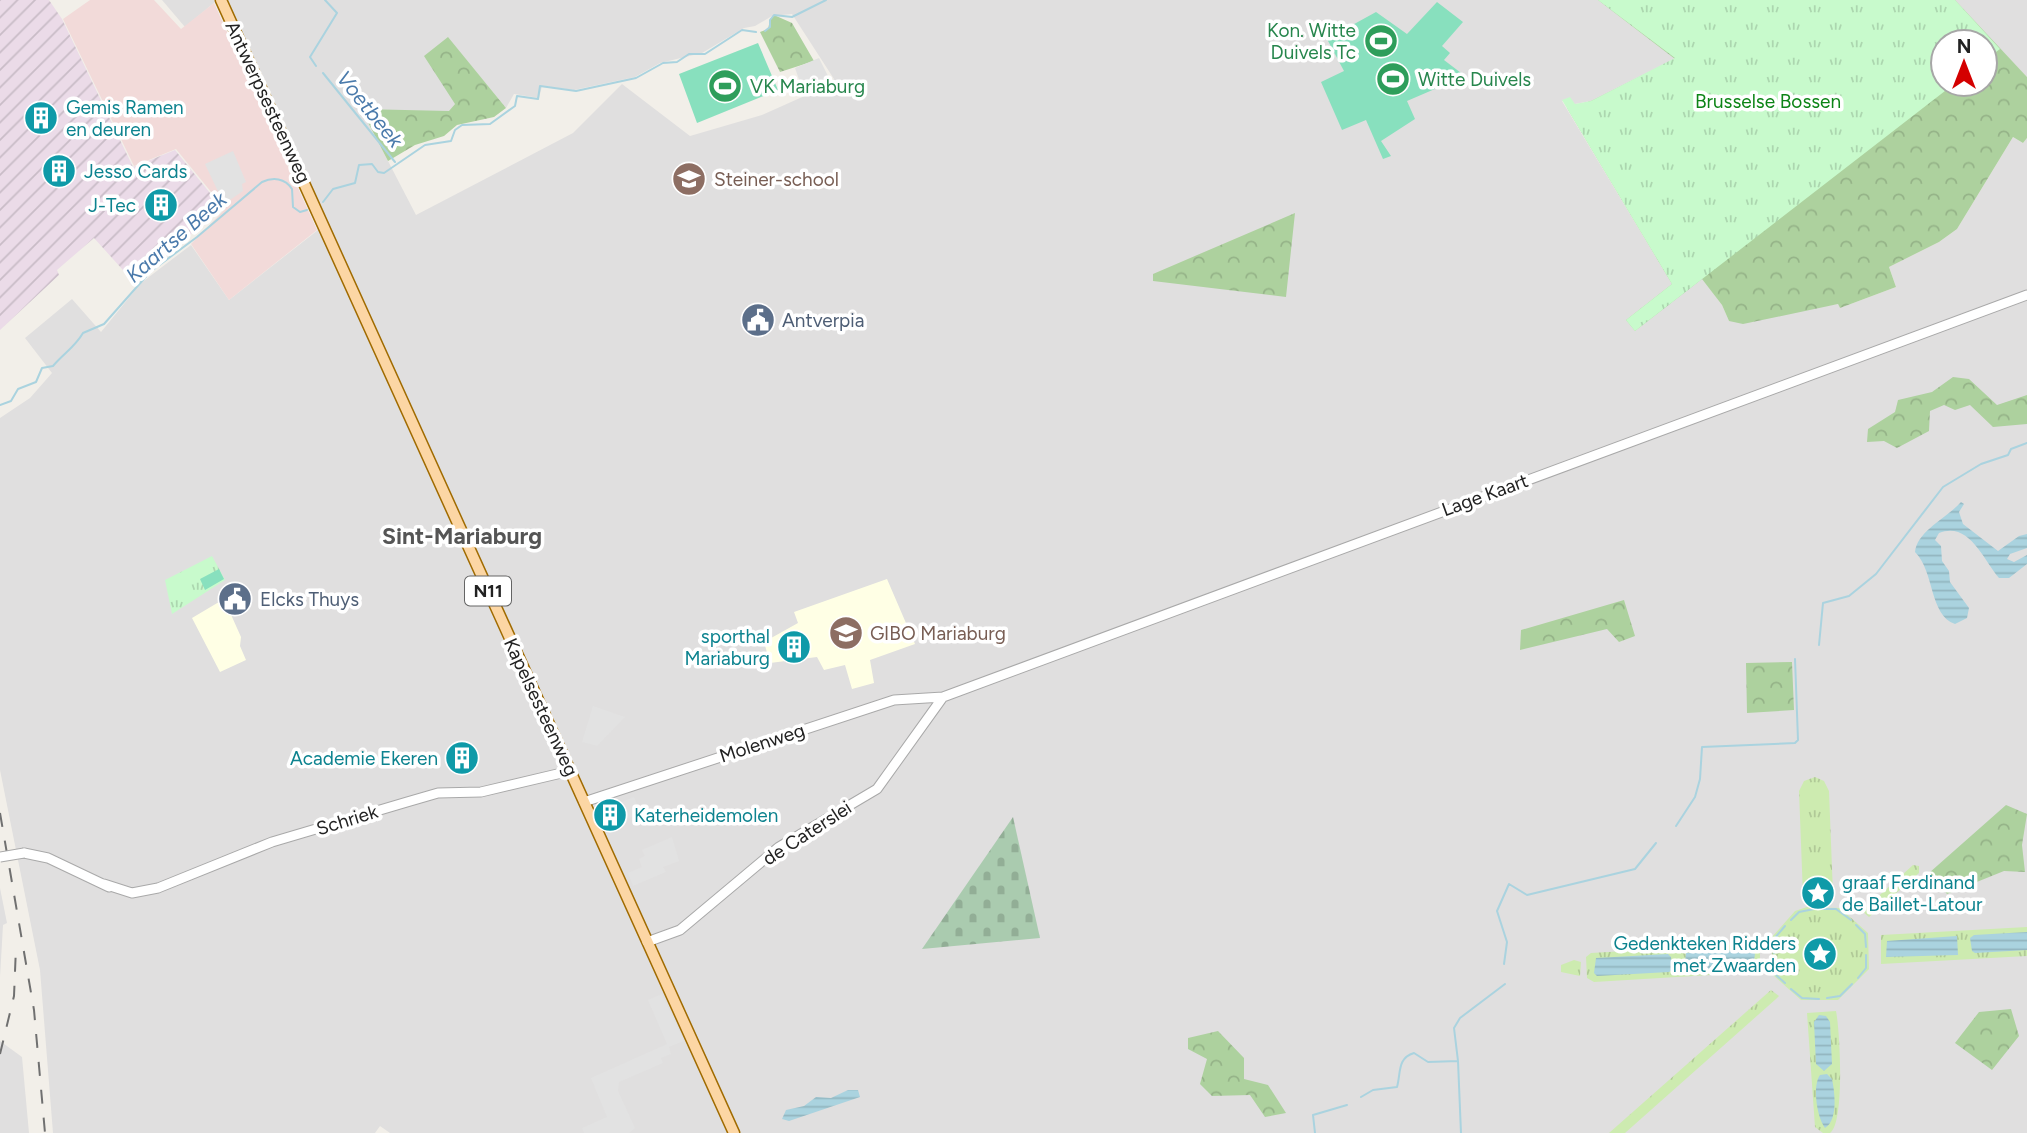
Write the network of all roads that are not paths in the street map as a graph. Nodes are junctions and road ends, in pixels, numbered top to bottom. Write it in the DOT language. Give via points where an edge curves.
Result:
graph roads {
  1 [pos="221,0"];
  2 [pos="315,205"];
  3 [pos="2027,295"];
  4 [pos="943,697"];
  5 [pos="570,771"];
  6 [pos="584,802"];
  7 [pos="0,857"];
  8 [pos="647,942"];
  9 [pos="734,1133"];
  1 -- 2 [label="main road, Antwerpsesteenweg / N11"];
  2 -- 5 [label="main road, Kapelsesteenweg / N11"];
  3 -- 4 [label="street, Lage Kaart"];
  4 -- 6 [label="street, Molenweg" via="894,700"];
  4 -- 8 [label="street, de Caterslei" via="877,789 779,847 680,930"];
  5 -- 6 [label="main road, Kapelsesteenweg / N11"];
  5 -- 7 [label="street, Schriek, bridge" via="481,792 439,793 407,802 259,847 158,888 118,891 48,858 24,853"];
  6 -- 8 [label="main road, Kapelsesteenweg / N11"];
  8 -- 9 [label="main road, Kapelsesteenweg / N11"];
}
